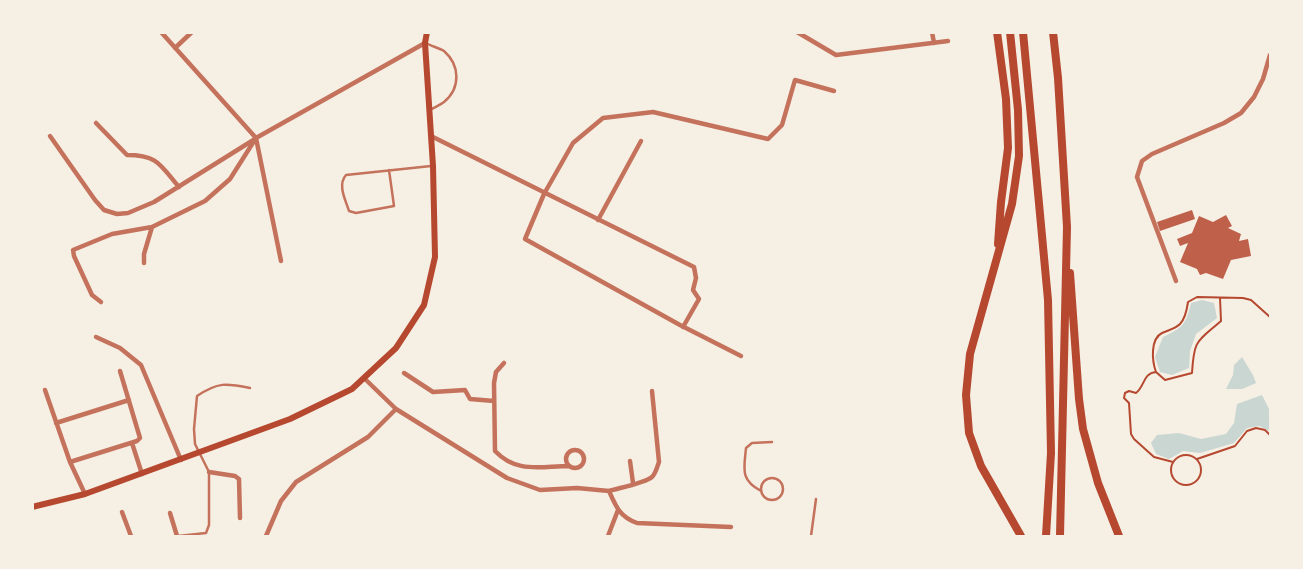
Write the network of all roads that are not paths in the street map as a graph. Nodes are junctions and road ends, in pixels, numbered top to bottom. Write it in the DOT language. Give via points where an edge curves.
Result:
graph roads {
  1 [pos="161,32"];
  2 [pos="192,32"];
  3 [pos="427,32"];
  4 [pos="797,32"];
  5 [pos="932,32"];
  6 [pos="997,32"];
  7 [pos="1010,32"];
  8 [pos="1023,32"];
  9 [pos="1053,32"];
  10 [pos="948,41"];
  11 [pos="425,43"];
  12 [pos="934,43"];
  13 [pos="174,48"];
  14 [pos="1270,55"];
  15 [pos="834,91"];
  16 [pos="429,110"];
  17 [pos="96,123"];
  18 [pos="50,136"];
  19 [pos="431,136"];
  20 [pos="256,138"];
  21 [pos="641,141"];
  22 [pos="433,166"];
  23 [pos="389,170"];
  24 [pos="179,187"];
  25 [pos="544,194"];
  26 [pos="598,220"];
  27 [pos="1067,226"];
  28 [pos="152,227"];
  29 [pos="281,261"];
  30 [pos="997,262"];
  31 [pos="144,263"];
  32 [pos="1176,280"];
  33 [pos="101,302"];
  34 [pos="683,327"];
  35 [pos="96,337"];
  36 [pos="741,356"];
  37 [pos="504,363"];
  38 [pos="120,371"];
  39 [pos="404,373"];
  40 [pos="365,379"];
  41 [pos="250,388"];
  42 [pos="45,390"];
  43 [pos="652,391"];
  44 [pos="129,400"];
  45 [pos="494,401"];
  46 [pos="396,409"];
  47 [pos="56,423"];
  48 [pos="132,442"];
  49 [pos="772,442"];
  50 [pos="200,452"];
  51 [pos="181,460"];
  52 [pos="630,460"];
  53 [pos="70,462"];
  54 [pos="569,466"];
  55 [pos="209,472"];
  56 [pos="142,474"];
  57 [pos="633,483"];
  58 [pos="609,491"];
  59 [pos="761,491"];
  60 [pos="85,494"];
  61 [pos="816,499"];
  62 [pos="32,507"];
  63 [pos="618,510"];
  64 [pos="122,512"];
  65 [pos="170,513"];
  66 [pos="240,518"];
  67 [pos="730,527"];
  68 [pos="1021,535"];
  69 [pos="131,536"];
  70 [pos="177,536"];
  71 [pos="266,536"];
  72 [pos="608,536"];
  73 [pos="811,536"];
  74 [pos="1046,536"];
  75 [pos="1060,536"];
  76 [pos="1119,536"];
  1 -- 13 [label="street"];
  2 -- 13 [label="street"];
  3 -- 11 [label="main road"];
  4 -- 12 [label="street" via="836,55"];
  5 -- 12 [label="street"];
  6 -- 30 [label="highway" via="1006,99 1008,148"];
  7 -- 30 [label="highway" via="1019,156 1012,204"];
  8 -- 74 [label="highway" via="1048,300 1051,453"];
  9 -- 27 [label="highway"];
  10 -- 12 [label="street"];
  11 -- 16 [label="main road"];
  11 -- 16 [label="lane" via="443,51 457,73 452,93"];
  11 -- 20 [label="street"];
  13 -- 20 [label="street"];
  14 -- 32 [label="street" via="1263,79 1241,113 1142,161 1137,177"];
  15 -- 25 [label="street" via="795,80 782,125 768,139 653,112 603,118 573,143"];
  16 -- 19 [label="main road"];
  17 -- 24 [label="street" via="127,155 152,158"];
  18 -- 24 [label="street" via="104,210 128,213"];
  19 -- 22 [label="main road"];
  19 -- 25 [label="street"];
  20 -- 24 [label="street"];
  20 -- 28 [label="street" via="230,179 205,201"];
  20 -- 29 [label="street"];
  21 -- 26 [label="street"];
  22 -- 23 [label="lane"];
  22 -- 40 [label="main road" via="435,257 424,305 396,348"];
  23 -- 23 [label="lane" via="342,179 349,212 394,206"];
  25 -- 26 [label="street"];
  25 -- 34 [label="street" via="525,239"];
  26 -- 34 [label="street" via="694,267 693,290 699,299"];
  27 -- 75 [label="highway"];
  27 -- 76 [label="highway" via="1083,429 1098,482"];
  28 -- 31 [label="street"];
  28 -- 33 [label="street" via="112,234 73,250 92,295"];
  30 -- 68 [label="highway" via="970,354 966,395 969,433 981,466"];
  34 -- 36 [label="street"];
  35 -- 51 [label="street" via="120,348 140,366"];
  37 -- 45 [label="street" via="496,372"];
  38 -- 44 [label="street"];
  39 -- 45 [label="street" via="433,392 465,390 470,399"];
  40 -- 46 [label="street"];
  40 -- 50 [label="main road" via="352,389 290,419"];
  41 -- 50 [label="lane" via="229,384 211,387 197,396 194,429 195,444"];
  42 -- 47 [label="street"];
  43 -- 57 [label="street" via="659,462 652,476"];
  44 -- 47 [label="street"];
  44 -- 48 [label="street" via="140,438"];
  45 -- 54 [label="street" via="495,451 501,457 521,467"];
  46 -- 58 [label="street" via="507,478 540,490 576,488"];
  46 -- 71 [label="street" via="368,437 296,482 281,501"];
  47 -- 53 [label="street"];
  48 -- 53 [label="street"];
  48 -- 56 [label="street"];
  49 -- 59 [label="lane" via="752,442 746,448 746,479"];
  50 -- 51 [label="main road"];
  50 -- 55 [label="lane"];
  51 -- 56 [label="main road"];
  52 -- 57 [label="street"];
  53 -- 60 [label="street"];
  55 -- 66 [label="street" via="234,476 239,480"];
  55 -- 70 [label="lane" via="209,525 206,533"];
  56 -- 60 [label="main road"];
  57 -- 58 [label="street"];
  58 -- 63 [label="street"];
  59 -- 59 [label="lane" via="766,498 774,500 782,496 784,488 780,481 771,478 763,483"];
  60 -- 62 [label="main road"];
  61 -- 73 [label="lane"];
  63 -- 67 [label="street" via="626,519 637,522"];
  63 -- 72 [label="street"];
  64 -- 69 [label="street"];
  65 -- 70 [label="street"];
}
